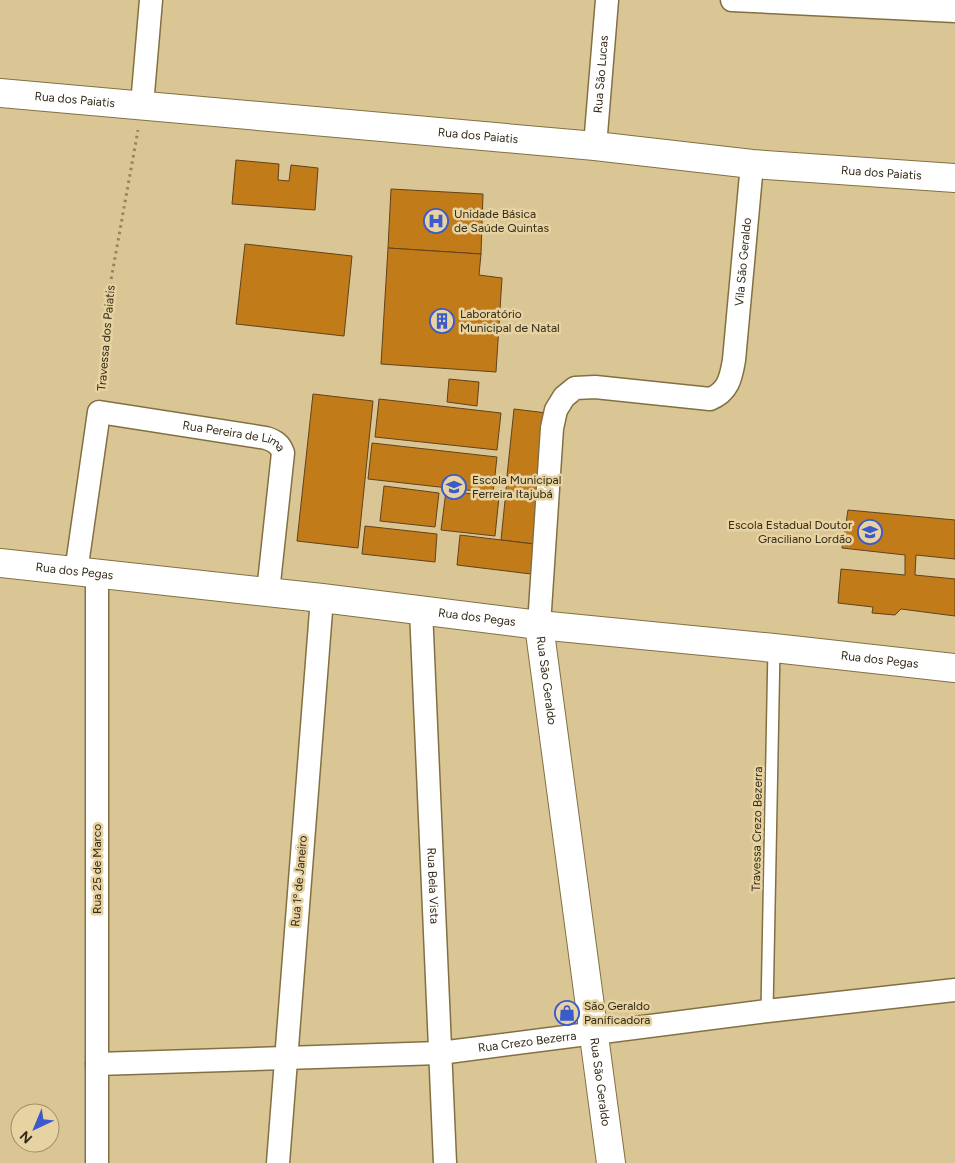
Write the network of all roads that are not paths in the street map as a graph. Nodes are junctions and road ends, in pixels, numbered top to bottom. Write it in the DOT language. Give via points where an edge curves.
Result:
graph roads {
  1 [pos="151,0"];
  2 [pos="607,0"];
  3 [pos="732,0"];
  4 [pos="955,11"];
  5 [pos="0,93"];
  6 [pos="142,105"];
  7 [pos="595,146"];
  8 [pos="752,164"];
  9 [pos="955,178"];
  10 [pos="734,360"];
  11 [pos="0,563"];
  12 [pos="86,573"];
  13 [pos="268,592"];
  14 [pos="322,598"];
  15 [pos="422,610"];
  16 [pos="538,625"];
  17 [pos="774,648"];
  18 [pos="955,668"];
  19 [pos="955,990"];
  20 [pos="767,1011"];
  21 [pos="594,1033"];
  22 [pos="440,1053"];
  23 [pos="285,1058"];
  24 [pos="97,1064"];
  25 [pos="97,1163"];
  26 [pos="278,1163"];
  27 [pos="445,1163"];
  28 [pos="611,1163"];
  1 -- 6 [label="street"];
  2 -- 7 [label="street, Rua São Lucas"];
  3 -- 4 [label="street"];
  5 -- 6 [label="main road, Rua dos Paiatis"];
  6 -- 7 [label="main road, Rua dos Paiatis"];
  7 -- 8 [label="main road, Rua dos Paiatis"];
  8 -- 9 [label="main road, Rua dos Paiatis"];
  8 -- 10 [label="street, Vila São Geraldo"];
  10 -- 16 [label="street, Rua São Geraldo" via="725,389 710,399 595,387 575,388 564,397 556,410 552,428"];
  11 -- 12 [label="main road, Rua dos Pegas"];
  12 -- 13 [label="main road, Rua dos Pegas"];
  12 -- 13 [label="street, Rua Pereira de Lima" via="99,412 266,438 280,446 283,453"];
  12 -- 24 [label="street, Rua 25 de Marco"];
  13 -- 14 [label="main road, Rua dos Pegas"];
  14 -- 15 [label="main road, Rua dos Pegas"];
  14 -- 23 [label="street, Rua 1º de Janeiro"];
  15 -- 16 [label="main road, Rua dos Pegas"];
  15 -- 22 [label="street, Rua Bela Vista"];
  16 -- 17 [label="main road, Rua dos Pegas"];
  16 -- 21 [label="main road, Rua São Geraldo"];
  17 -- 18 [label="main road, Rua dos Pegas"];
  17 -- 20 [label="lane, Travessa Crezo Bezerra"];
  19 -- 20 [label="street, Rua Crezo Bezerra"];
  20 -- 21 [label="street, Rua Crezo Bezerra"];
  21 -- 22 [label="street, Rua Crezo Bezerra"];
  21 -- 28 [label="main road, Rua São Geraldo"];
  22 -- 23 [label="street, Rua Crezo Bezerra"];
  22 -- 27 [label="street, Rua Bela Vista"];
  23 -- 24 [label="street, Rua Crezo Bezerra"];
  23 -- 26 [label="street, Rua 1º de Janeiro"];
  24 -- 25 [label="street, Rua 25 de Marco"];
}
